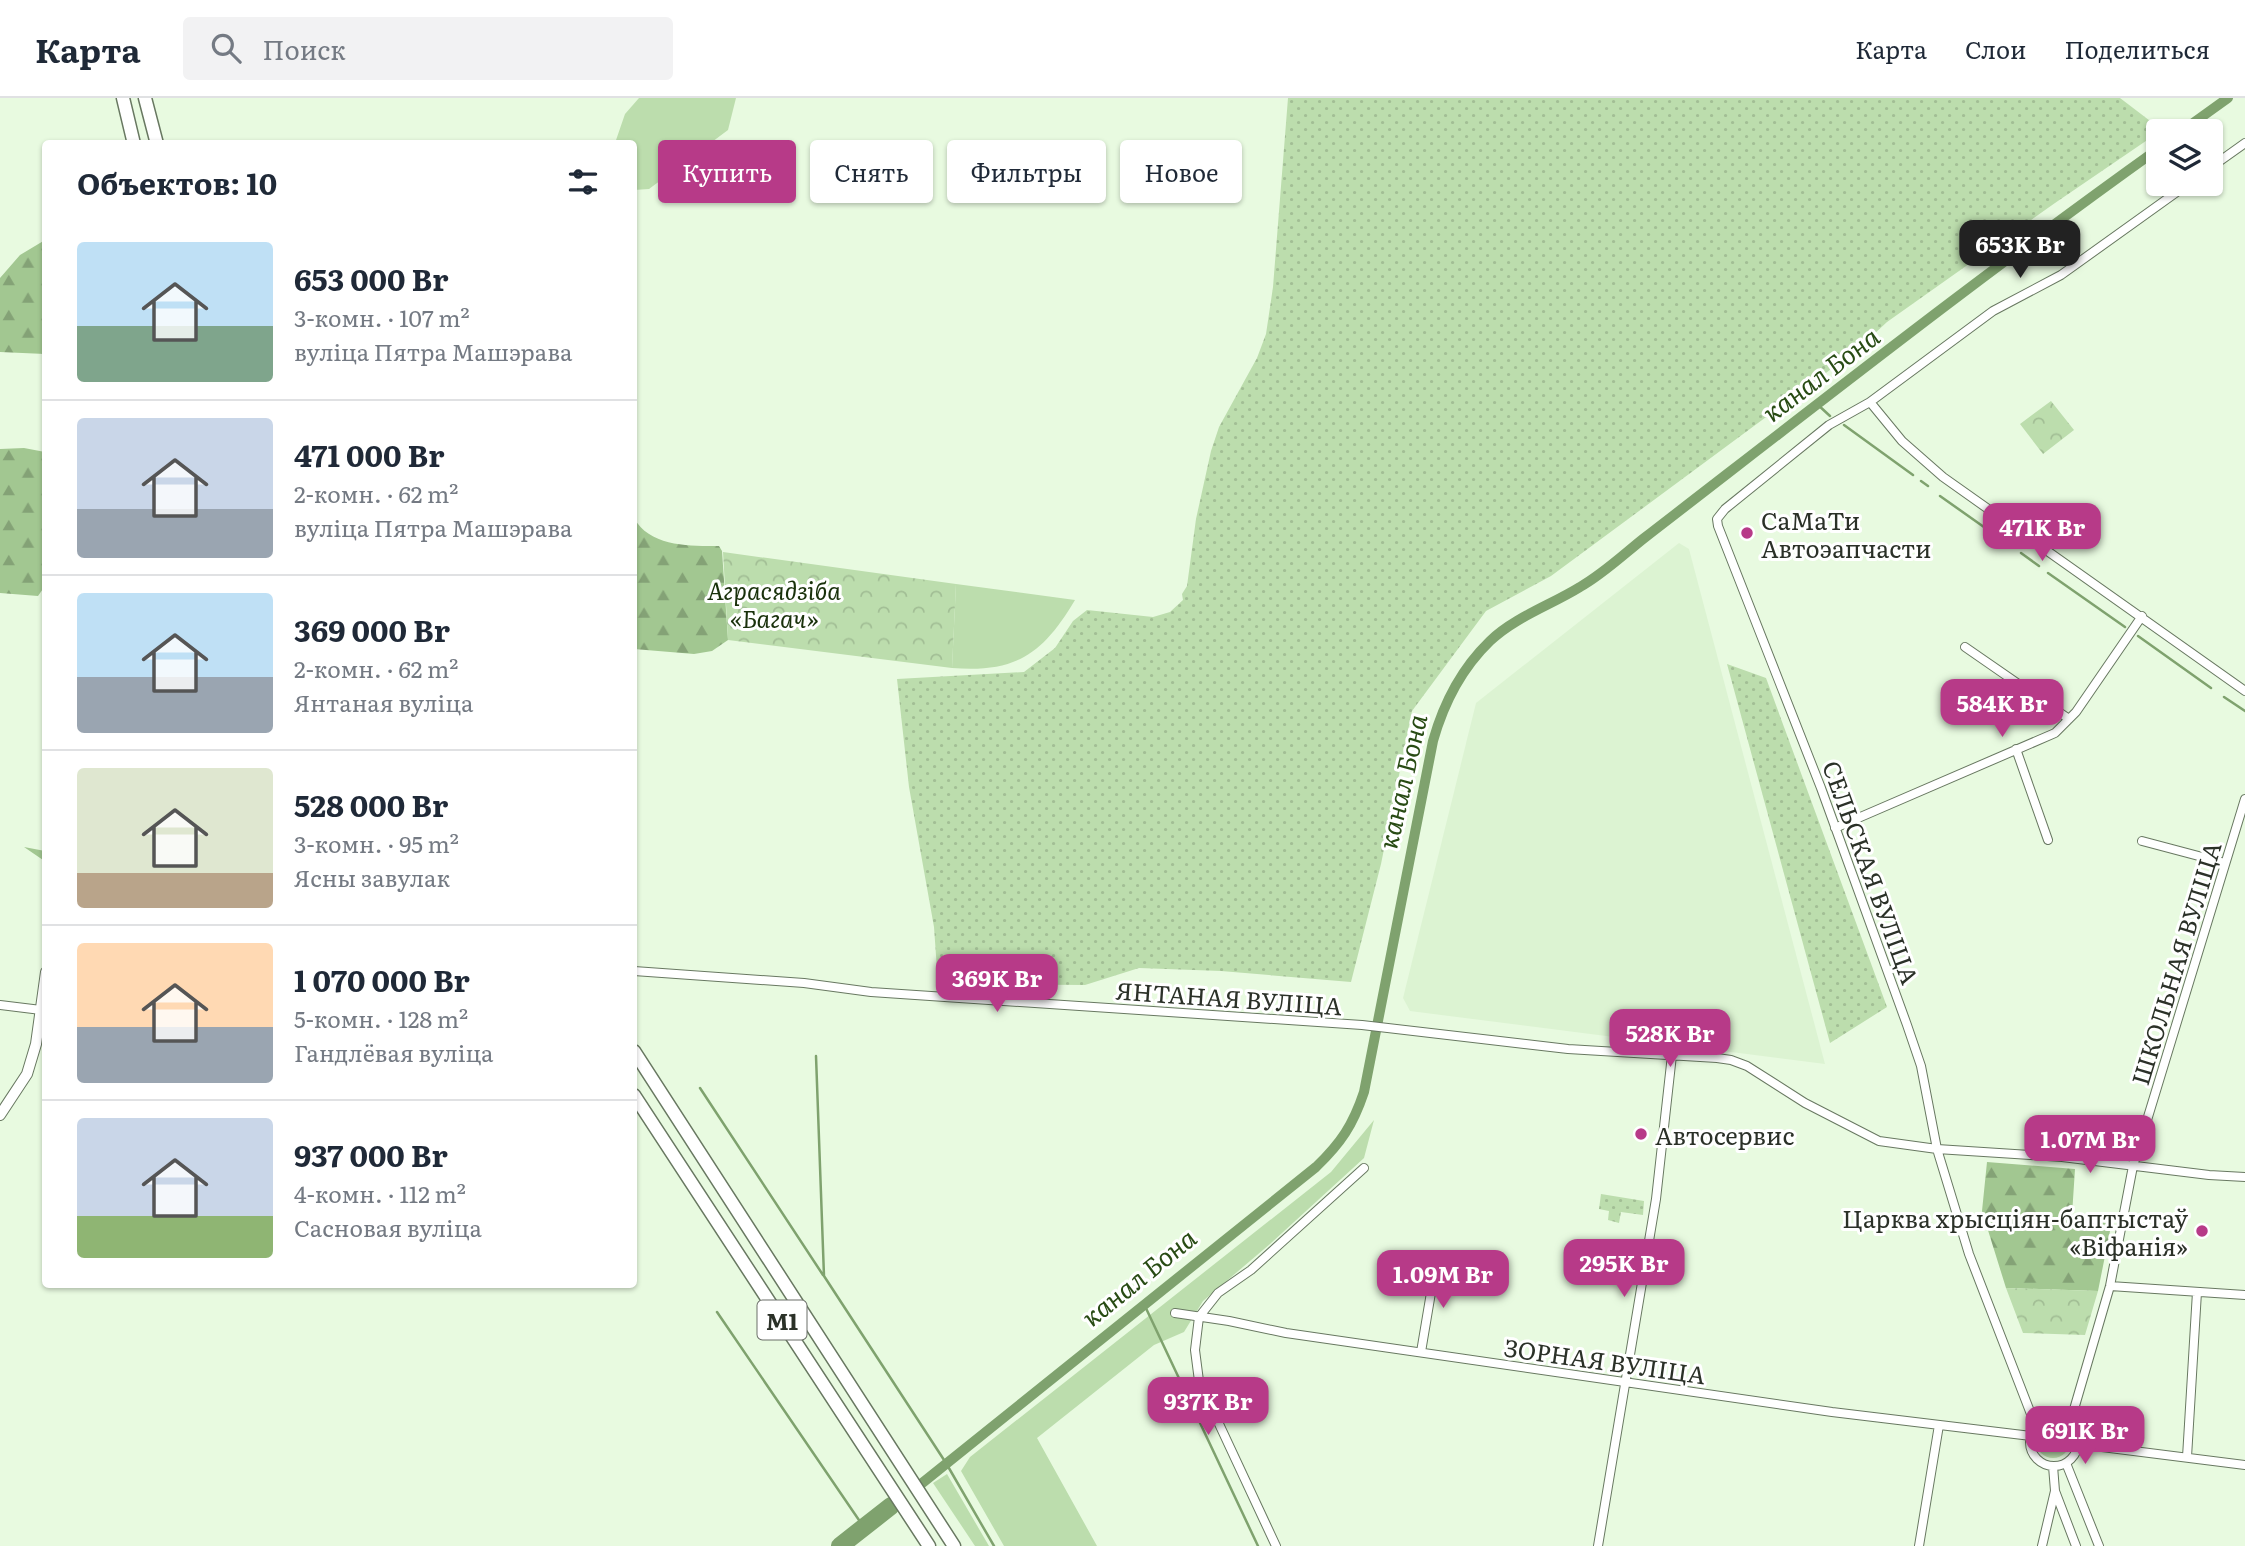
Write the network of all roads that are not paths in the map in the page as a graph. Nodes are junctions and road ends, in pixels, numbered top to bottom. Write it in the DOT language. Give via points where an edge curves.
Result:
graph roads {
  1 [pos="123,98"];
  2 [pos="145,98"];
  3 [pos="133,140"];
  4 [pos="156,140"];
  5 [pos="2245,143"];
  6 [pos="2223,159"];
  7 [pos="2171,196"];
  8 [pos="1870,402"];
  9 [pos="2142,616"];
  10 [pos="1965,647"];
  11 [pos="2245,691"];
  12 [pos="2069,719"];
  13 [pos="2017,749"];
  14 [pos="2245,799"];
  15 [pos="1835,828"];
  16 [pos="2048,840"];
  17 [pos="2142,841"];
  18 [pos="2225,863"];
  19 [pos="637,971"];
  20 [pos="42,1002"];
  21 [pos="0,1005"];
  22 [pos="41,1010"];
  23 [pos="1672,1055"];
  24 [pos="637,1056"];
  25 [pos="637,1099"];
  26 [pos="0,1115"];
  27 [pos="1937,1149"];
  28 [pos="2133,1166"];
  29 [pos="1364,1168"];
  30 [pos="2245,1177"];
  31 [pos="1436,1263"];
  32 [pos="2110,1286"];
  33 [pos="2197,1292"];
  34 [pos="2245,1295"];
  35 [pos="1175,1313"];
  36 [pos="1199,1317"];
  37 [pos="1421,1352"];
  38 [pos="1625,1382"];
  39 [pos="2070,1423"];
  40 [pos="1939,1424"];
  41 [pos="2036,1427"];
  42 [pos="2031,1436"];
  43 [pos="2078,1444"];
  44 [pos="2187,1457"];
  45 [pos="2066,1463"];
  46 [pos="2245,1465"];
  47 [pos="2053,1466"];
  48 [pos="2055,1491"];
  49 [pos="929,1546"];
  50 [pos="954,1546"];
  51 [pos="1276,1546"];
  52 [pos="1598,1546"];
  53 [pos="1919,1546"];
  54 [pos="2042,1546"];
  55 [pos="2076,1546"];
  56 [pos="2099,1546"];
  1 -- 3 [label="highway"];
  2 -- 4 [label="highway"];
  5 -- 6 [label="street"];
  7 -- 8 [label="street" via="2061,275 1993,311"];
  8 -- 9 [label="street" via="1902,441 1943,477"];
  8 -- 15 [label="street, СЕЛЬСКАЯ ВУЛІЦА" via="1829,425 1717,519"];
  9 -- 11 [label="street"];
  9 -- 12 [label="street"];
  10 -- 12 [label="street"];
  12 -- 13 [label="street" via="2054,733"];
  13 -- 15 [label="street"];
  13 -- 16 [label="street"];
  14 -- 18 [label="street, ШКОЛЬНАЯ ВУЛІЦА"];
  15 -- 27 [label="street, СЕЛЬСКАЯ ВУЛІЦА" via="1921,1066"];
  17 -- 18 [label="street"];
  18 -- 28 [label="street, ШКОЛЬНАЯ ВУЛІЦА"];
  19 -- 23 [label="street, ЯНТАНАЯ ВУЛІЦА" via="1362,1025 1568,1049"];
  20 -- 22 [label="street"];
  21 -- 22 [label="street"];
  22 -- 26 [label="street" via="27,1074"];
  23 -- 27 [label="street, ЯНТАНАЯ ВУЛІЦА" via="1731,1060 1879,1141"];
  23 -- 38 [label="street" via="1656,1199"];
  24 -- 50 [label="highway, М1"];
  25 -- 49 [label="highway, М1"];
  27 -- 28 [label="street, ЯНТАНАЯ ВУЛІЦА"];
  27 -- 41 [label="street, СЕЛЬСКАЯ ВУЛІЦА" via="1969,1254"];
  28 -- 30 [label="street, ЯНТАНАЯ ВУЛІЦА"];
  28 -- 32 [label="street, ШКОЛЬНАЯ ВУЛІЦА"];
  29 -- 36 [label="street" via="1251,1270 1218,1293"];
  31 -- 37 [label="street"];
  32 -- 33 [label="street"];
  32 -- 39 [label="street, ШКОЛЬНАЯ ВУЛІЦА"];
  33 -- 34 [label="street"];
  33 -- 44 [label="street"];
  35 -- 36 [label="street, ЗОРНАЯ ВУЛІЦА"];
  36 -- 37 [label="street, ЗОРНАЯ ВУЛІЦА"];
  36 -- 51 [label="street" via="1195,1350 1199,1381"];
  37 -- 38 [label="street, ЗОРНАЯ ВУЛІЦА"];
  38 -- 40 [label="street, ЗОРНАЯ ВУЛІЦА"];
  38 -- 52 [label="street"];
  39 -- 41 [label="street" via="2052,1418"];
  39 -- 43 [label="street"];
  40 -- 42 [label="street, ЗОРНАЯ ВУЛІЦА"];
  40 -- 53 [label="street"];
  41 -- 42 [label="street"];
  42 -- 47 [label="street" via="2033,1453"];
  43 -- 44 [label="street"];
  43 -- 45 [label="street"];
  44 -- 46 [label="street"];
  45 -- 47 [label="street"];
  45 -- 56 [label="street"];
  47 -- 48 [label="street"];
  48 -- 54 [label="street"];
  48 -- 55 [label="street"];
}
